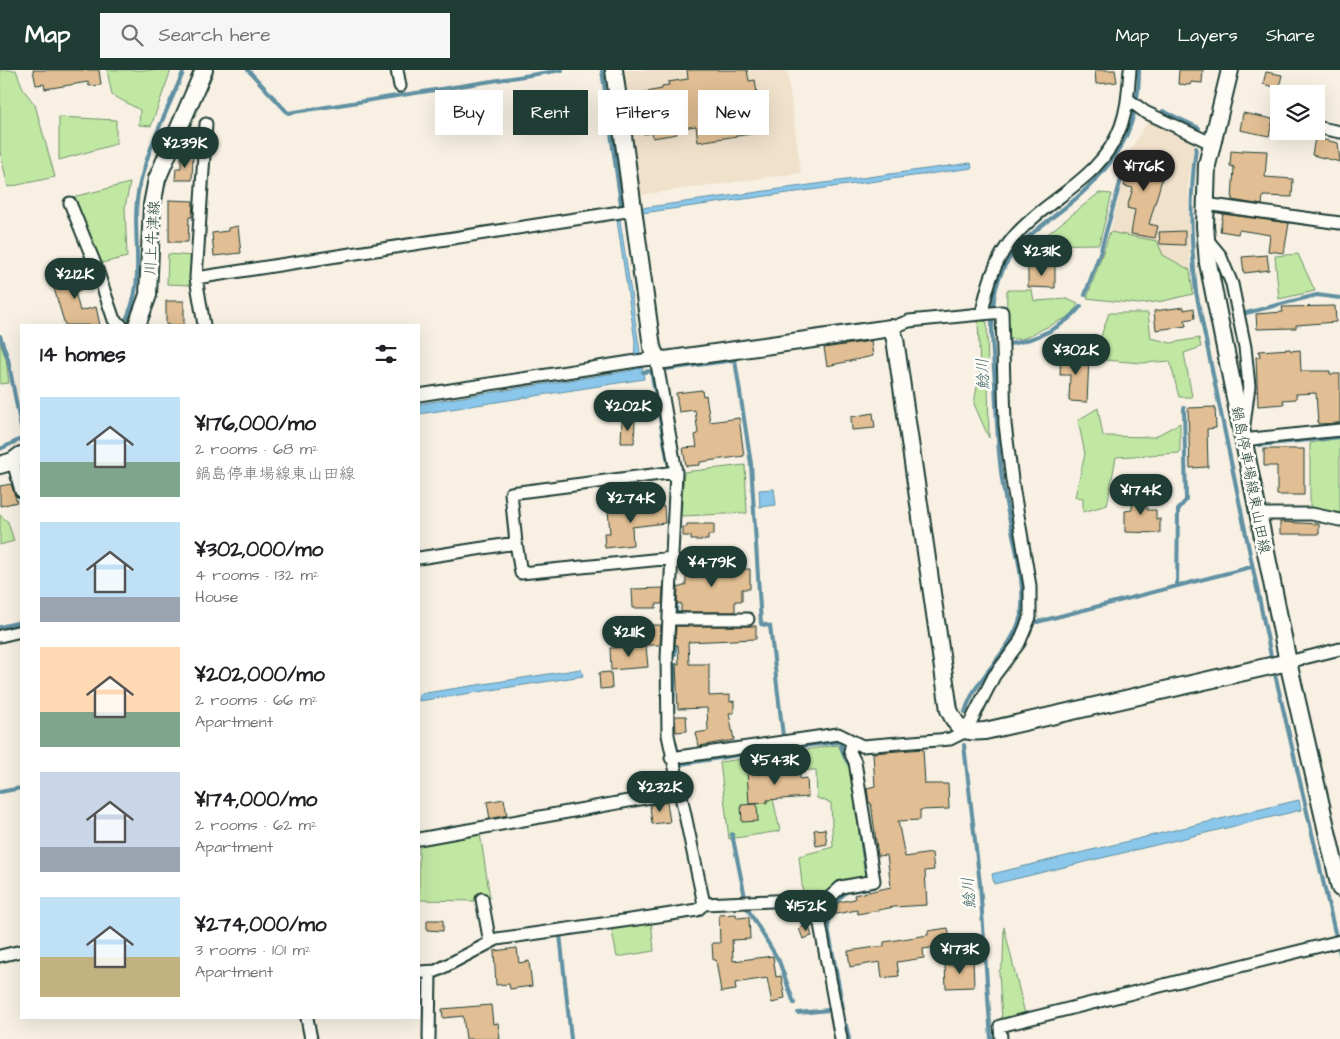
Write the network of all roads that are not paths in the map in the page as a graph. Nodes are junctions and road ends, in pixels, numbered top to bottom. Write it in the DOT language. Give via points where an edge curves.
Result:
graph roads {
  1 [pos="204,70"];
  2 [pos="397,70"];
  3 [pos="614,70"];
  4 [pos="1130,70"];
  5 [pos="1230,70"];
  6 [pos="400,86"];
  7 [pos="1129,100"];
  8 [pos="206,124"];
  9 [pos="1325,129"];
  10 [pos="1340,132"];
  11 [pos="1211,143"];
  12 [pos="70,203"];
  13 [pos="1205,204"];
  14 [pos="632,210"];
  15 [pos="1340,223"];
  16 [pos="196,278"];
  17 [pos="982,313"];
  18 [pos="118,323"];
  19 [pos="137,324"];
  20 [pos="204,324"];
  21 [pos="891,328"];
  22 [pos="644,360"];
  23 [pos="420,395"];
  24 [pos="1340,430"];
  25 [pos="1242,440"];
  26 [pos="11,460"];
  27 [pos="676,472"];
  28 [pos="20,488"];
  29 [pos="1257,514"];
  30 [pos="1340,520"];
  31 [pos="516,543"];
  32 [pos="420,558"];
  33 [pos="673,558"];
  34 [pos="670,619"];
  35 [pos="748,619"];
  36 [pos="20,631"];
  37 [pos="0,636"];
  38 [pos="1340,649"];
  39 [pos="1288,662"];
  40 [pos="966,731"];
  41 [pos="852,741"];
  42 [pos="671,758"];
  43 [pos="678,792"];
  44 [pos="420,839"];
  45 [pos="1340,888"];
  46 [pos="482,899"];
  47 [pos="704,904"];
  48 [pos="814,912"];
  49 [pos="1336,942"];
  50 [pos="490,943"];
  51 [pos="20,951"];
  52 [pos="0,956"];
  53 [pos="424,972"];
  54 [pos="307,1019"];
  55 [pos="311,1039"];
  56 [pos="429,1039"];
  57 [pos="841,1039"];
  58 [pos="1001,1039"];
  1 -- 19 [label="street, 川上牛津線" via="157,179 152,205 148,295"];
  2 -- 6 [label="street"];
  3 -- 14 [label="street"];
  4 -- 7 [label="street"];
  5 -- 11 [label="street, 鍋島停車場線東山田線"];
  7 -- 11 [label="street" via="1145,112"];
  7 -- 17 [label="street" via="1120,128 1100,161 1010,241 989,279"];
  8 -- 16 [label="street"];
  9 -- 10 [label="street"];
  11 -- 13 [label="street, 鍋島停車場線東山田線"];
  12 -- 18 [label="street"];
  13 -- 15 [label="street"];
  13 -- 25 [label="street, 鍋島停車場線東山田線" via="1213,296"];
  14 -- 16 [label="street"];
  14 -- 22 [label="street" via="652,347"];
  16 -- 20 [label="street"];
  17 -- 21 [label="street" via="909,321"];
  17 -- 40 [label="street" via="1002,312 1005,424 1030,586 1030,617 1019,643 994,676"];
  21 -- 22 [label="street" via="665,360"];
  21 -- 40 [label="street" via="949,710 956,726"];
  22 -- 23 [label="street"];
  22 -- 27 [label="street"];
  24 -- 25 [label="street"];
  25 -- 29 [label="street, 鍋島停車場線東山田線"];
  26 -- 28 [label="street"];
  27 -- 31 [label="street" via="511,493"];
  27 -- 33 [label="street"];
  29 -- 30 [label="street" via="1312,514"];
  29 -- 39 [label="street, 鍋島停車場線東山田線"];
  31 -- 32 [label="street"];
  31 -- 33 [label="street" via="521,573"];
  33 -- 34 [label="street"];
  34 -- 35 [label="street"];
  34 -- 42 [label="street" via="668,735"];
  36 -- 37 [label="street"];
  38 -- 39 [label="street"];
  39 -- 40 [label="street" via="985,731"];
  39 -- 45 [label="street, 鍋島停車場線東山田線"];
  40 -- 41 [label="street" via="950,739 862,746"];
  41 -- 42 [label="street" via="838,734"];
  41 -- 48 [label="street" via="850,752 855,762 874,881 841,888"];
  42 -- 43 [label="street"];
  43 -- 44 [label="street"];
  43 -- 47 [label="street"];
  46 -- 50 [label="street"];
  47 -- 48 [label="street" via="794,900"];
  47 -- 50 [label="street" via="696,910 497,939"];
  48 -- 57 [label="street" via="820,924"];
  49 -- 58 [label="street" via="1000,1026"];
  50 -- 53 [label="street"];
  51 -- 52 [label="street"];
  53 -- 56 [label="street"];
  54 -- 55 [label="street"];
}
